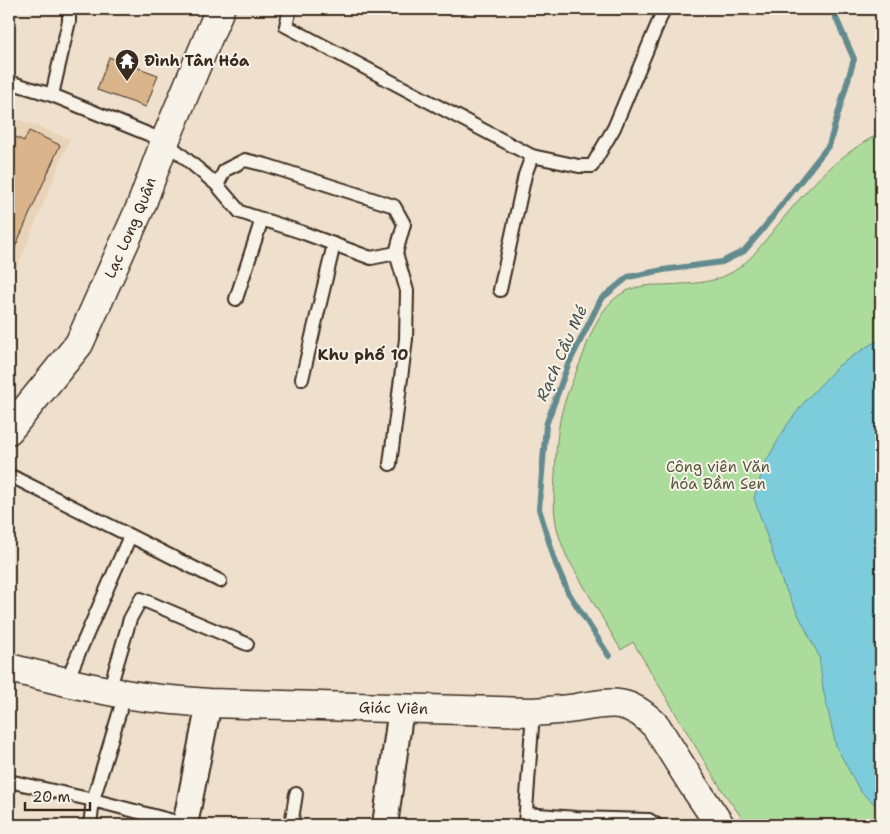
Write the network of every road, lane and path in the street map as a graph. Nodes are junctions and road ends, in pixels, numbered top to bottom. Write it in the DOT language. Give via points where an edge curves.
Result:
graph roads {
  1 [pos="69,9"];
  2 [pos="220,9"];
  3 [pos="290,9"];
  4 [pos="664,9"];
  5 [pos="9,82"];
  6 [pos="52,95"];
  7 [pos="165,141"];
  8 [pos="532,156"];
  9 [pos="217,185"];
  10 [pos="262,219"];
  11 [pos="334,244"];
  12 [pos="396,253"];
  13 [pos="500,290"];
  14 [pos="236,299"];
  15 [pos="302,379"];
  16 [pos="9,430"];
  17 [pos="390,464"];
  18 [pos="9,475"];
  19 [pos="130,536"];
  20 [pos="220,581"];
  21 [pos="247,644"];
  22 [pos="9,668"];
  23 [pos="66,682"];
  24 [pos="117,693"];
  25 [pos="210,703"];
  26 [pos="401,708"];
  27 [pos="533,712"];
  28 [pos="9,781"];
  29 [pos="296,794"];
  30 [pos="93,800"];
  31 [pos="525,820"];
  32 [pos="90,825"];
  33 [pos="187,825"];
  34 [pos="291,825"];
  35 [pos="385,825"];
  36 [pos="657,825"];
  37 [pos="720,825"];
  1 -- 6 [label="lane"];
  2 -- 7 [label="street, Lạc Long Quân"];
  3 -- 8 [label="lane" via="286,26"];
  4 -- 8 [label="lane" via="614,128 592,166"];
  5 -- 6 [label="lane"];
  6 -- 7 [label="lane"];
  7 -- 9 [label="lane"];
  7 -- 16 [label="street, Lạc Long Quân" via="141,206 79,344"];
  8 -- 13 [label="lane"];
  9 -- 10 [label="lane" via="240,212"];
  9 -- 12 [label="lane" via="225,170 245,160 394,206 404,224"];
  10 -- 11 [label="lane"];
  10 -- 14 [label="lane"];
  11 -- 12 [label="lane" via="371,258"];
  11 -- 15 [label="lane"];
  12 -- 17 [label="lane" via="407,291 406,339"];
  18 -- 19 [label="lane"];
  19 -- 20 [label="lane"];
  19 -- 23 [label="lane"];
  21 -- 24 [label="lane" via="141,599 130,619"];
  22 -- 23 [label="street, Giác Viên"];
  23 -- 24 [label="street, Giác Viên"];
  24 -- 25 [label="street, Giác Viên"];
  24 -- 30 [label="lane"];
  25 -- 26 [label="street, Giác Viên"];
  25 -- 33 [label="street"];
  26 -- 27 [label="street, Giác Viên"];
  26 -- 35 [label="street"];
  27 -- 31 [label="lane"];
  27 -- 37 [label="street, Giác Viên" via="609,703 629,706 648,717"];
  28 -- 30 [label="lane"];
  29 -- 34 [label="lane"];
  30 -- 32 [label="lane"];
  30 -- 33 [label="lane"];
  31 -- 36 [label="lane" via="649,820"];
}
